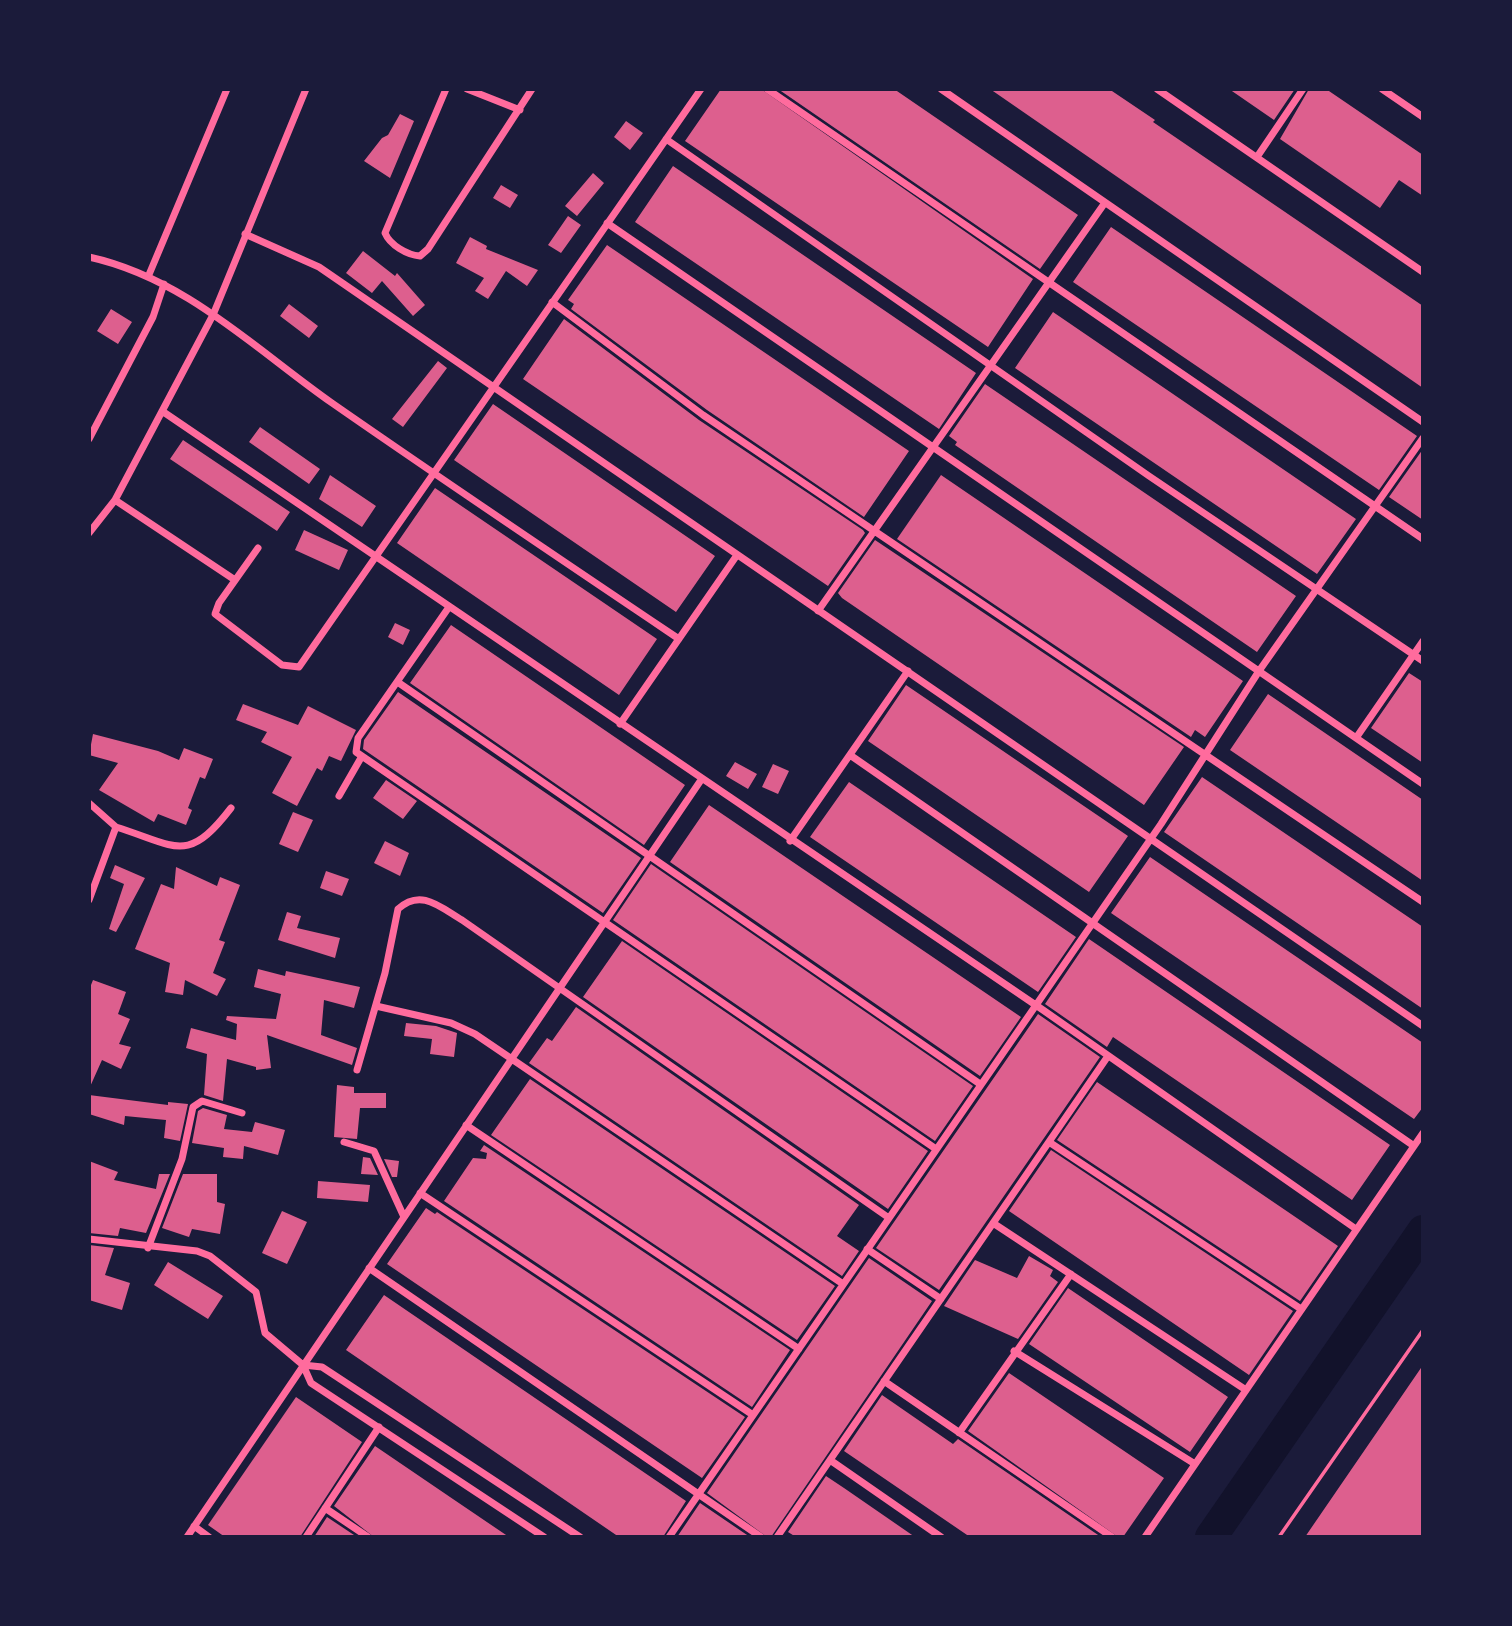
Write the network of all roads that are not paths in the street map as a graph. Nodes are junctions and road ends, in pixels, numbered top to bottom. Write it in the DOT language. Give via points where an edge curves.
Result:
graph roads {
  1 [pos="227,89"];
  2 [pos="306,89"];
  3 [pos="446,89"];
  4 [pos="467,89"];
  5 [pos="532,89"];
  6 [pos="701,89"];
  7 [pos="767,89"];
  8 [pos="941,89"];
  9 [pos="1157,89"];
  10 [pos="1303,89"];
  11 [pos="1382,89"];
  12 [pos="520,110"];
  13 [pos="1423,117"];
  14 [pos="666,139"];
  15 [pos="1256,157"];
  16 [pos="1104,204"];
  17 [pos="607,223"];
  18 [pos="245,234"];
  19 [pos="89,257"];
  20 [pos="1423,272"];
  21 [pos="148,277"];
  22 [pos="1048,282"];
  23 [pos="166,285"];
  24 [pos="552,302"];
  25 [pos="213,314"];
  26 [pos="990,364"];
  27 [pos="492,387"];
  28 [pos="162,411"];
  29 [pos="1423,422"];
  30 [pos="89,438"];
  31 [pos="1423,438"];
  32 [pos="933,447"];
  33 [pos="433,473"];
  34 [pos="115,500"];
  35 [pos="1375,506"];
  36 [pos="874,529"];
  37 [pos="89,533"];
  38 [pos="1423,539"];
  39 [pos="258,548"];
  40 [pos="737,555"];
  41 [pos="376,557"];
  42 [pos="235,580"];
  43 [pos="1317,589"];
  44 [pos="449,607"];
  45 [pos="818,611"];
  46 [pos="679,639"];
  47 [pos="1423,640"];
  48 [pos="1413,655"];
  49 [pos="1423,661"];
  50 [pos="908,671"];
  51 [pos="1259,671"];
  52 [pos="399,682"];
  53 [pos="620,724"];
  54 [pos="1356,738"];
  55 [pos="1207,754"];
  56 [pos="850,755"];
  57 [pos="362,756"];
  58 [pos="701,780"];
  59 [pos="1423,784"];
  60 [pos="339,796"];
  61 [pos="89,803"];
  62 [pos="231,808"];
  63 [pos="116,827"];
  64 [pos="1150,838"];
  65 [pos="790,841"];
  66 [pos="649,856"];
  67 [pos="89,900"];
  68 [pos="1423,902"];
  69 [pos="605,921"];
  70 [pos="1091,923"];
  71 [pos="559,989"];
  72 [pos="1035,1005"];
  73 [pos="376,1006"];
  74 [pos="1423,1026"];
  75 [pos="1108,1056"];
  76 [pos="512,1058"];
  77 [pos="357,1070"];
  78 [pos="980,1084"];
  79 [pos="242,1113"];
  80 [pos="466,1125"];
  81 [pos="1423,1133"];
  82 [pos="344,1142"];
  83 [pos="1049,1142"];
  84 [pos="1414,1146"];
  85 [pos="936,1149"];
  86 [pos="420,1193"];
  87 [pos="404,1217"];
  88 [pos="888,1218"];
  89 [pos="993,1223"];
  90 [pos="1356,1229"];
  91 [pos="89,1239"];
  92 [pos="148,1248"];
  93 [pos="867,1249"];
  94 [pos="369,1268"];
  95 [pos="1071,1274"];
  96 [pos="843,1284"];
  97 [pos="941,1299"];
  98 [pos="1301,1309"];
  99 [pos="1423,1330"];
  100 [pos="799,1349"];
  101 [pos="1014,1351"];
  102 [pos="303,1365"];
  103 [pos="884,1381"];
  104 [pos="1246,1390"];
  105 [pos="753,1415"];
  106 [pos="379,1427"];
  107 [pos="959,1433"];
  108 [pos="830,1460"];
  109 [pos="1195,1464"];
  110 [pos="699,1494"];
  111 [pos="325,1508"];
  112 [pos="194,1526"];
  113 [pos="187,1537"];
  114 [pos="209,1537"];
  115 [pos="306,1537"];
  116 [pos="368,1537"];
  117 [pos="544,1537"];
  118 [pos="580,1537"];
  119 [pos="670,1537"];
  120 [pos="761,1537"];
  121 [pos="777,1537"];
  122 [pos="941,1537"];
  123 [pos="1112,1537"];
  124 [pos="1145,1537"];
  125 [pos="1279,1537"];
  1 -- 21 [label="street"];
  2 -- 18 [label="street"];
  3 -- 12 [label="street" via="385,233 388,240 412,255 420,256 428,249"];
  4 -- 12 [label="street"];
  5 -- 12 [label="street"];
  6 -- 14 [label="street"];
  7 -- 22 [label="street"];
  8 -- 16 [label="street"];
  9 -- 15 [label="street"];
  10 -- 15 [label="street"];
  11 -- 13 [label="street"];
  14 -- 17 [label="street"];
  14 -- 26 [label="street"];
  15 -- 20 [label="street"];
  16 -- 22 [label="street"];
  16 -- 29 [label="street"];
  17 -- 24 [label="street"];
  17 -- 32 [label="street"];
  18 -- 25 [label="street"];
  18 -- 27 [label="street" via="319,267"];
  19 -- 21 [label="street"];
  21 -- 23 [label="street"];
  22 -- 26 [label="street"];
  22 -- 35 [label="street"];
  23 -- 25 [label="street"];
  23 -- 30 [label="street"];
  24 -- 27 [label="street"];
  24 -- 36 [label="street" via="703,415"];
  25 -- 28 [label="street"];
  25 -- 33 [label="street"];
  26 -- 32 [label="street"];
  26 -- 43 [label="street"];
  27 -- 33 [label="street"];
  27 -- 40 [label="street"];
  28 -- 34 [label="street"];
  28 -- 41 [label="street"];
  31 -- 35 [label="street"];
  32 -- 36 [label="street"];
  32 -- 51 [label="street"];
  33 -- 41 [label="street"];
  33 -- 46 [label="street"];
  34 -- 37 [label="street"];
  34 -- 42 [label="street"];
  35 -- 38 [label="street"];
  35 -- 43 [label="street"];
  36 -- 45 [label="street"];
  36 -- 55 [label="street"];
  39 -- 42 [label="street"];
  40 -- 45 [label="street"];
  40 -- 46 [label="street"];
  41 -- 42 [label="street" via="296,667 282,665 216,617 215,609"];
  41 -- 44 [label="street"];
  43 -- 48 [label="street"];
  43 -- 51 [label="street"];
  44 -- 52 [label="street"];
  44 -- 53 [label="street"];
  45 -- 50 [label="street"];
  46 -- 53 [label="street"];
  47 -- 48 [label="street"];
  48 -- 49 [label="street"];
  48 -- 54 [label="street"];
  50 -- 56 [label="street"];
  50 -- 64 [label="street"];
  51 -- 54 [label="street"];
  51 -- 55 [label="street"];
  52 -- 57 [label="street" via="358,738 356,752"];
  52 -- 66 [label="street"];
  53 -- 58 [label="street"];
  54 -- 59 [label="street"];
  55 -- 64 [label="street"];
  55 -- 68 [label="street"];
  56 -- 65 [label="street"];
  56 -- 70 [label="street"];
  57 -- 60 [label="street"];
  57 -- 69 [label="street"];
  58 -- 65 [label="street"];
  58 -- 66 [label="street"];
  61 -- 63 [label="street"];
  62 -- 63 [label="street" via="211,834 188,846"];
  63 -- 67 [label="street"];
  64 -- 70 [label="street"];
  64 -- 74 [label="street"];
  65 -- 72 [label="street"];
  66 -- 69 [label="street"];
  66 -- 78 [label="street"];
  69 -- 71 [label="street"];
  69 -- 85 [label="street"];
  70 -- 72 [label="street"];
  70 -- 84 [label="street"];
  71 -- 73 [label="street" via="462,920 419,898 398,909"];
  71 -- 76 [label="street"];
  71 -- 88 [label="street"];
  72 -- 75 [label="street"];
  72 -- 78 [label="street"];
  73 -- 76 [label="street" via="462,1027"];
  73 -- 77 [label="street"];
  75 -- 83 [label="street"];
  75 -- 90 [label="street"];
  76 -- 80 [label="street"];
  76 -- 96 [label="street"];
  78 -- 85 [label="street"];
  79 -- 92 [label="street" via="202,1101 193,1107 179,1168"];
  80 -- 86 [label="street"];
  80 -- 100 [label="street"];
  81 -- 84 [label="street"];
  82 -- 87 [label="street" via="374,1151"];
  83 -- 89 [label="street"];
  83 -- 98 [label="street"];
  84 -- 90 [label="street"];
  85 -- 88 [label="street"];
  86 -- 87 [label="street"];
  86 -- 105 [label="street"];
  87 -- 94 [label="street"];
  88 -- 93 [label="street"];
  89 -- 95 [label="street"];
  89 -- 97 [label="street"];
  90 -- 98 [label="street"];
  91 -- 92 [label="street"];
  92 -- 102 [label="street" via="210,1256 256,1292 265,1332"];
  93 -- 96 [label="street"];
  93 -- 97 [label="street"];
  94 -- 102 [label="street"];
  94 -- 110 [label="street"];
  95 -- 101 [label="street"];
  95 -- 104 [label="street"];
  96 -- 100 [label="street"];
  97 -- 103 [label="street"];
  98 -- 104 [label="street"];
  99 -- 125 [label="lane"];
  100 -- 105 [label="street"];
  101 -- 107 [label="street"];
  101 -- 109 [label="street"];
  102 -- 106 [label="street" via="311,1383"];
  102 -- 112 [label="street"];
  102 -- 118 [label="street" via="323,1367"];
  103 -- 107 [label="street"];
  103 -- 108 [label="street"];
  104 -- 109 [label="street"];
  105 -- 110 [label="street"];
  106 -- 111 [label="street"];
  106 -- 117 [label="street"];
  107 -- 123 [label="street"];
  108 -- 121 [label="street"];
  108 -- 122 [label="street"];
  109 -- 124 [label="street"];
  110 -- 119 [label="street"];
  110 -- 120 [label="street"];
  111 -- 115 [label="street"];
  111 -- 116 [label="street"];
  112 -- 113 [label="street"];
  112 -- 114 [label="street"];
}
